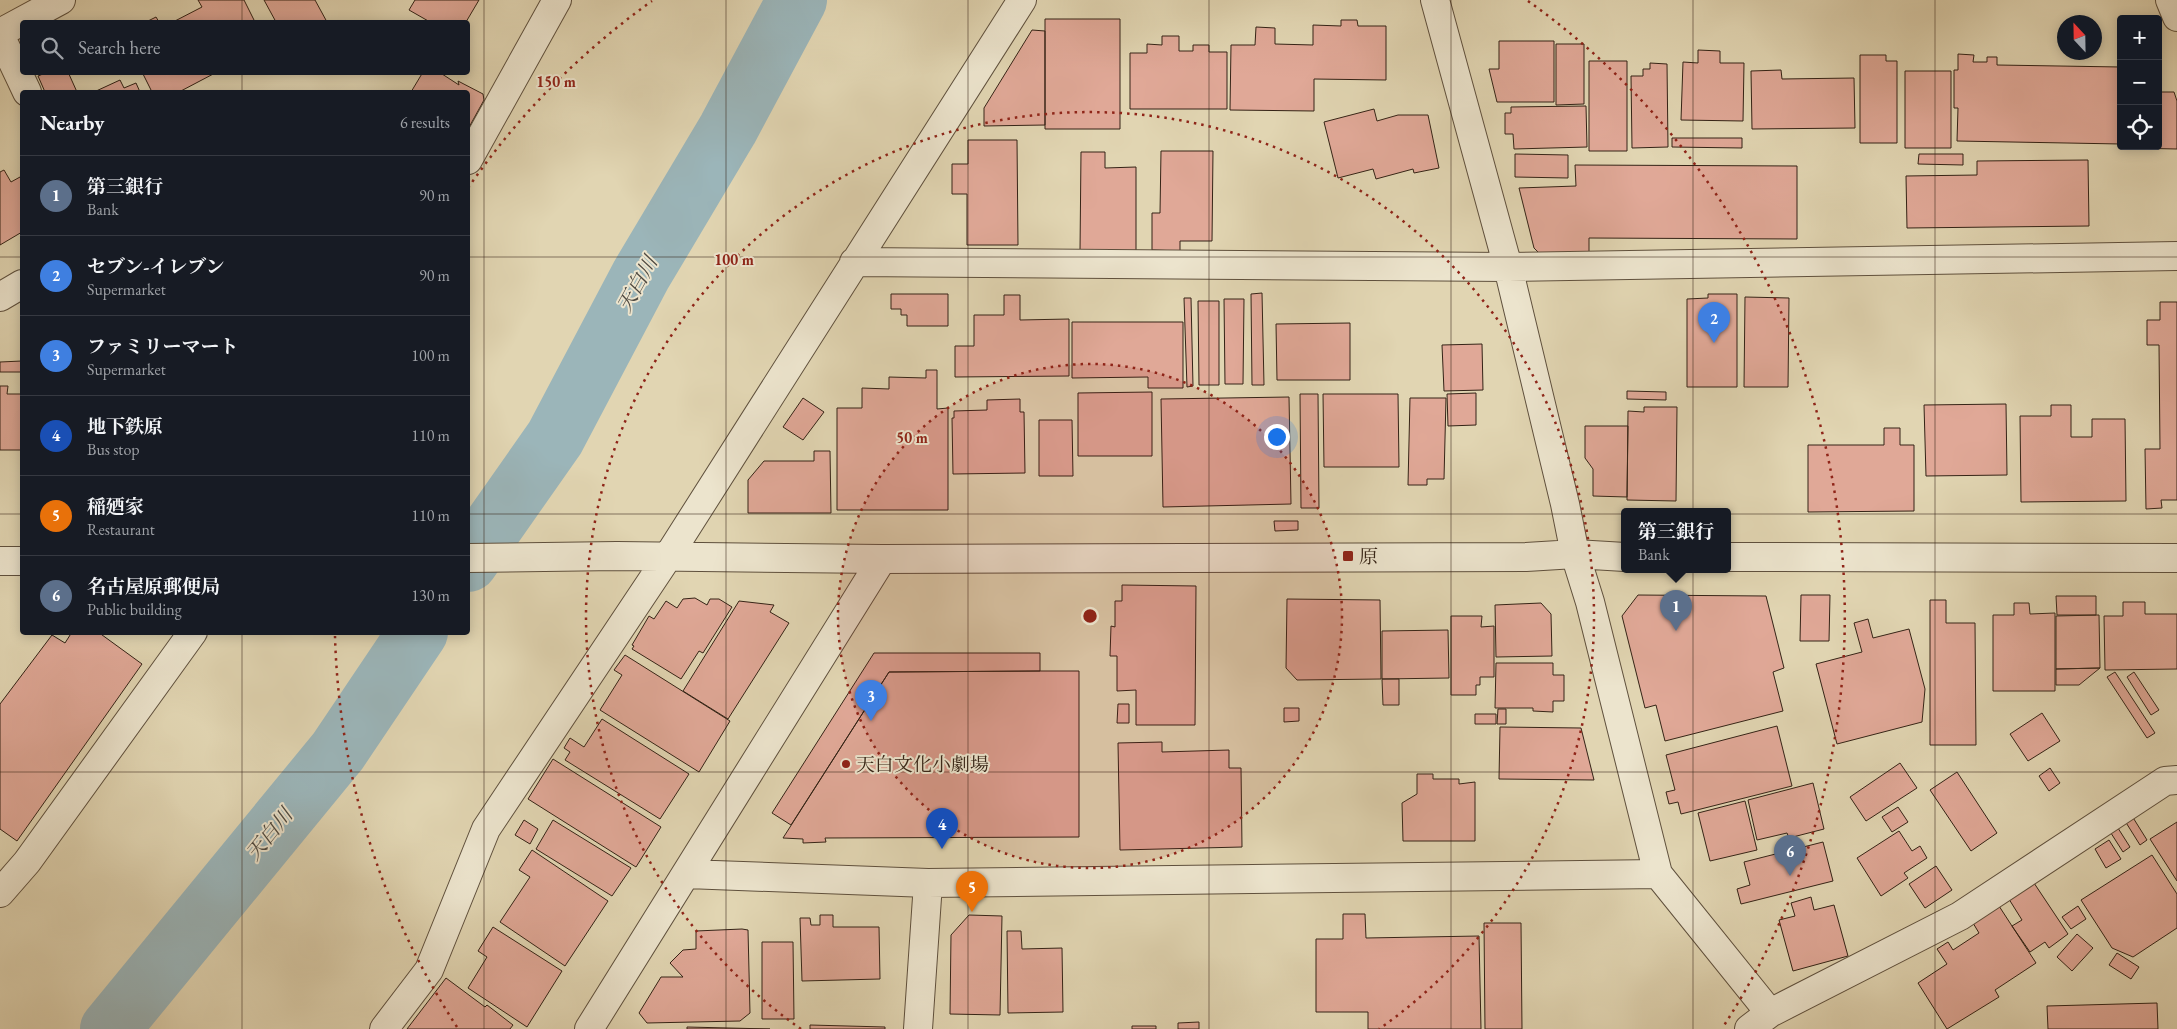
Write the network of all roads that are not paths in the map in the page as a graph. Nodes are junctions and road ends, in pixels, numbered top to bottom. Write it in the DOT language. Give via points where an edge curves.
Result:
graph roads {
  1 [pos="61,0"];
  2 [pos="557,0"];
  3 [pos="1022,0"];
  4 [pos="1435,0"];
  5 [pos="2170,0"];
  6 [pos="2177,18"];
  7 [pos="25,20"];
  8 [pos="20,23"];
  9 [pos="0,34"];
  10 [pos="25,90"];
  11 [pos="470,156"];
  12 [pos="2177,256"];
  13 [pos="854,262"];
  14 [pos="1508,267"];
  15 [pos="20,285"];
  16 [pos="0,297"];
  17 [pos="1575,554"];
  18 [pos="1621,557"];
  19 [pos="1731,557"];
  20 [pos="470,558"];
  21 [pos="667,558"];
  22 [pos="2177,558"];
  23 [pos="882,559"];
  24 [pos="0,561"];
  25 [pos="20,561"];
  26 [pos="191,635"];
  27 [pos="2177,780"];
  28 [pos="687,874"];
  29 [pos="1658,874"];
  30 [pos="928,883"];
  31 [pos="0,893"];
  32 [pos="1760,1021"];
  33 [pos="384,1029"];
  34 [pos="589,1029"];
  35 [pos="918,1029"];
  1 -- 7 [label="street"];
  2 -- 11 [label="street"];
  3 -- 13 [label="street"];
  4 -- 14 [label="street"];
  5 -- 6 [label="street"];
  8 -- 9 [label="street"];
  9 -- 10 [label="street"];
  12 -- 14 [label="street"];
  13 -- 14 [label="street"];
  13 -- 21 [label="street"];
  14 -- 17 [label="street"];
  15 -- 16 [label="street"];
  17 -- 18 [label="street"];
  17 -- 23 [label="street" via="1526,557"];
  17 -- 29 [label="street"];
  19 -- 22 [label="street"];
  20 -- 21 [label="street"];
  21 -- 23 [label="street"];
  21 -- 33 [label="street" via="486,829 429,970"];
  23 -- 28 [label="street"];
  24 -- 25 [label="street"];
  26 -- 31 [label="street" via="27,862"];
  27 -- 32 [label="street" via="2165,781 1960,916"];
  28 -- 30 [label="street"];
  28 -- 34 [label="street"];
  29 -- 30 [label="street"];
  29 -- 32 [label="street"];
  30 -- 35 [label="street"];
}
